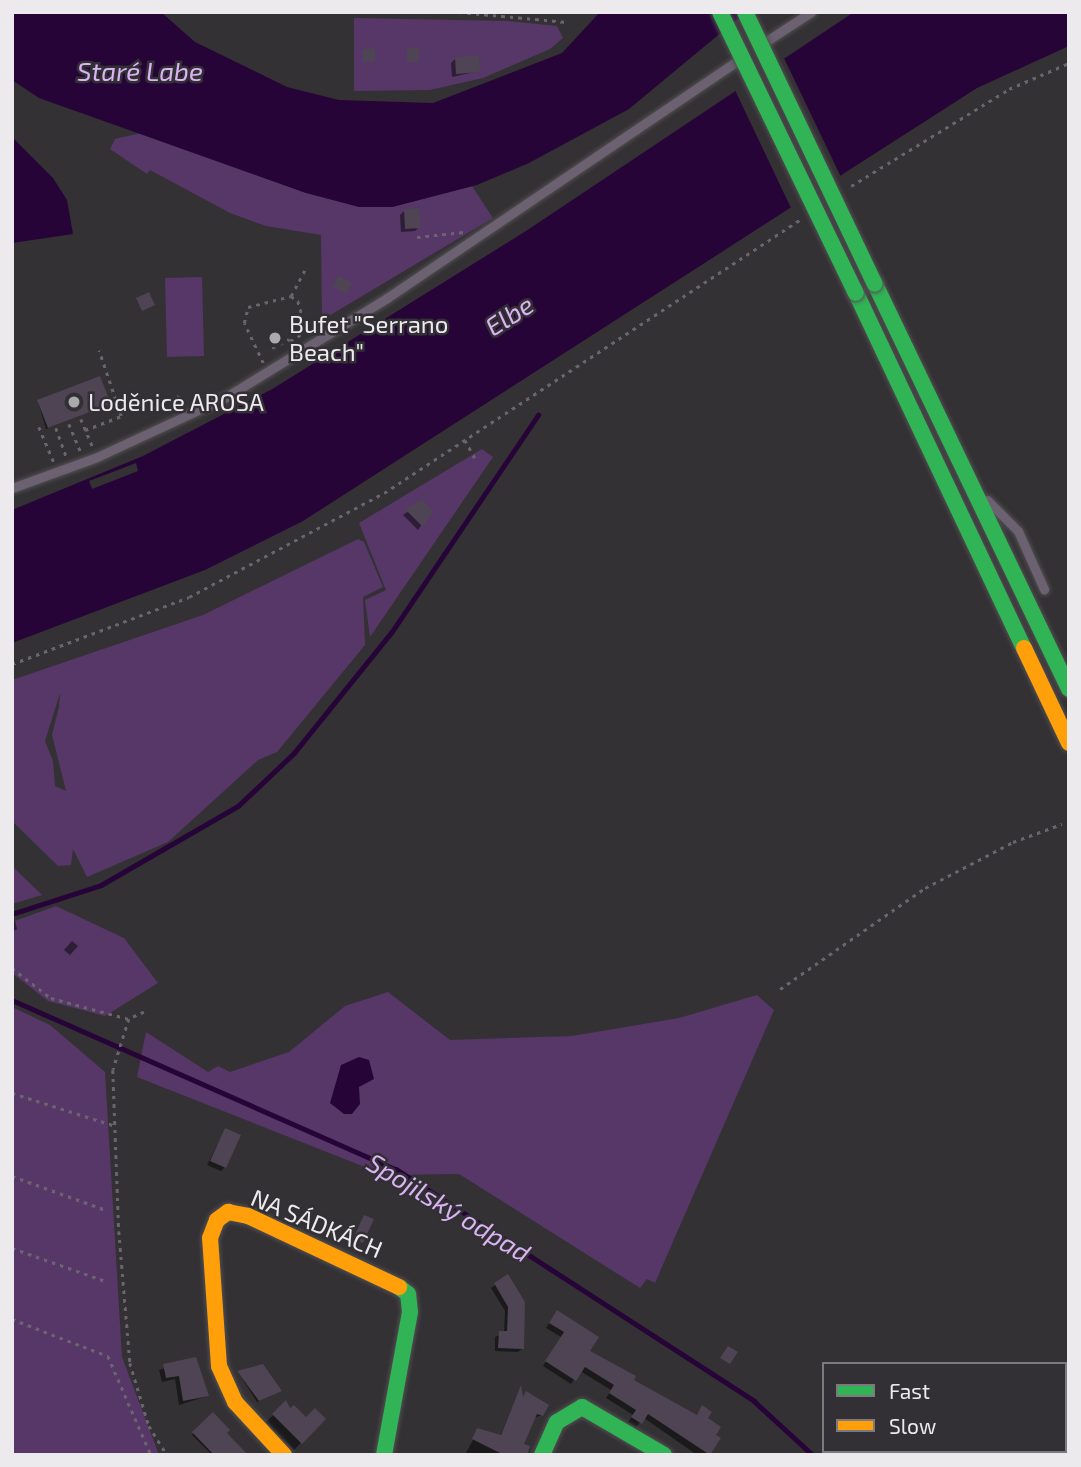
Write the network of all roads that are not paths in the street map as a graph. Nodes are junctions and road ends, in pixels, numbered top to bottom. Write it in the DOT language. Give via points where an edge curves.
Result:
graph roads {
  1 [pos="720,12"];
  2 [pos="744,12"];
  3 [pos="811,12"];
  4 [pos="12,488"];
  5 [pos="975,491"];
  6 [pos="1044,589"];
  7 [pos="1069,689"];
  8 [pos="1069,743"];
  9 [pos="284,1455"];
  10 [pos="384,1455"];
  11 [pos="542,1455"];
  12 [pos="664,1455"];
  1 -- 8 [label="main road, bridge"];
  2 -- 5 [label="main road, bridge"];
  3 -- 4 [label="lane" via="310,347 193,414 85,462"];
  5 -- 6 [label="lane" via="1002,511 1018,531"];
  5 -- 7 [label="main road"];
  9 -- 10 [label="main road, NA SÁDKÁCH" via="235,1402 219,1366 210,1238 217,1220 228,1212 248,1216 368,1269 408,1294 410,1312"];
  11 -- 12 [label="main road" via="557,1422 582,1407"];
}
